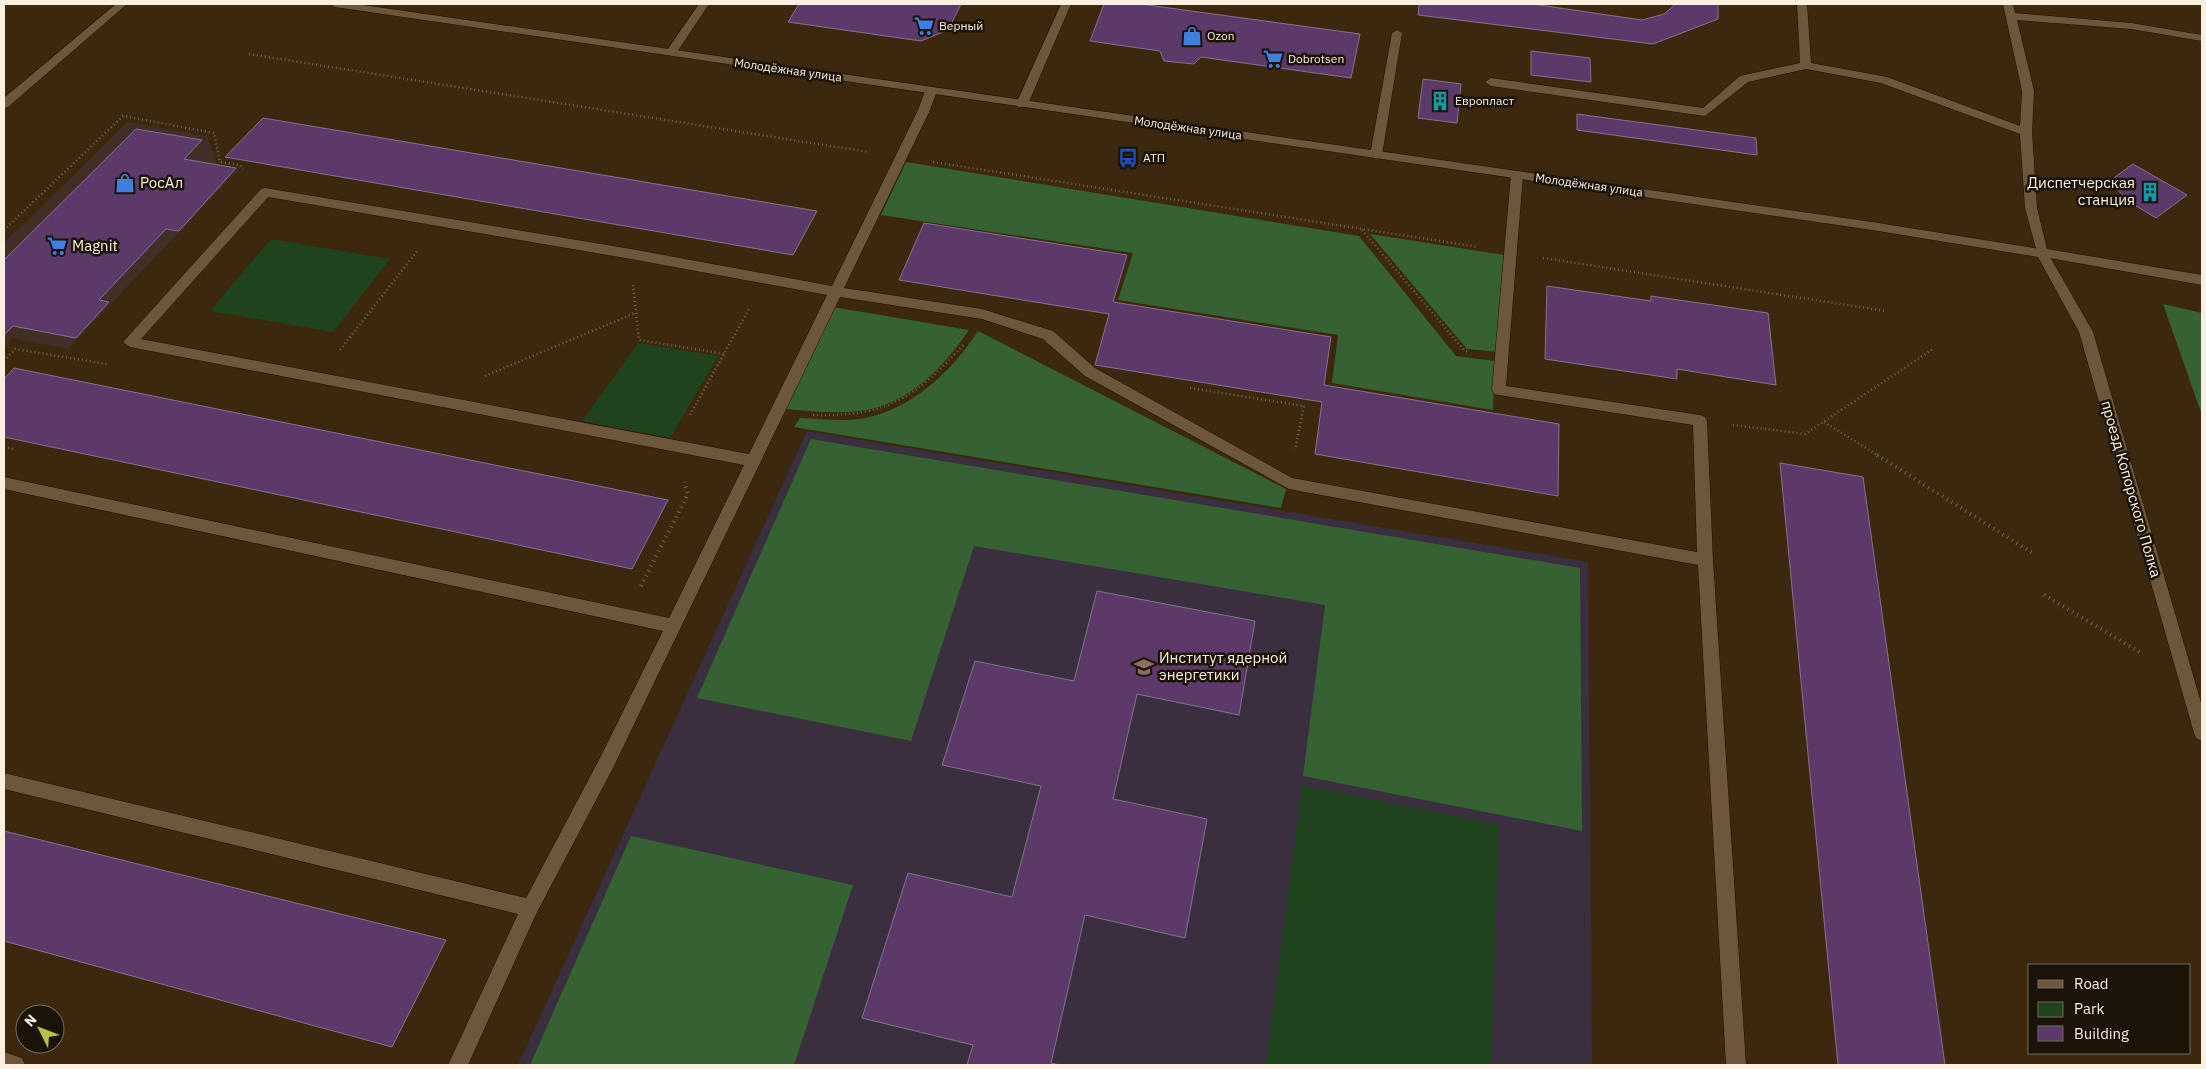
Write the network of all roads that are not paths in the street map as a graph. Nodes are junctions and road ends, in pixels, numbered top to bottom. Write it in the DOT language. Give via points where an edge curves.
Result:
graph roads {
  1 [pos="122,4"];
  2 [pos="335,4"];
  3 [pos="704,4"];
  4 [pos="1066,4"];
  5 [pos="1802,4"];
  6 [pos="2008,4"];
  7 [pos="2012,16"];
  8 [pos="1397,33"];
  9 [pos="2202,38"];
  10 [pos="671,53"];
  11 [pos="1806,65"];
  12 [pos="1491,82"];
  13 [pos="931,91"];
  14 [pos="4,104"];
  15 [pos="1022,104"];
  16 [pos="2026,132"];
  17 [pos="1376,155"];
  18 [pos="1517,175"];
  19 [pos="2042,253"];
  20 [pos="2202,280"];
  21 [pos="836,292"];
  22 [pos="754,460"];
  23 [pos="4,483"];
  24 [pos="1705,560"];
  25 [pos="673,626"];
  26 [pos="2202,733"];
  27 [pos="4,781"];
  28 [pos="530,908"];
  29 [pos="4,1062"];
  30 [pos="15,1065"];
  31 [pos="458,1065"];
  32 [pos="1736,1065"];
  1 -- 14 [label="street"];
  2 -- 10 [label="street, Молодёжная улица"];
  3 -- 10 [label="street"];
  4 -- 15 [label="street"];
  5 -- 11 [label="street"];
  6 -- 7 [label="street, проезд Копорского Полка"];
  7 -- 9 [label="street" via="2131,26"];
  7 -- 16 [label="street, проезд Копорского Полка" via="2028,91"];
  8 -- 17 [label="street"];
  10 -- 13 [label="street, Молодёжная улица"];
  11 -- 12 [label="street" via="1744,80 1705,112"];
  11 -- 16 [label="street" via="1883,80"];
  13 -- 15 [label="street, Молодёжная улица"];
  13 -- 21 [label="street"];
  15 -- 17 [label="street, Молодёжная улица"];
  16 -- 19 [label="street, проезд Копорского Полка" via="2031,208"];
  17 -- 18 [label="street, Молодёжная улица"];
  18 -- 19 [label="street, Молодёжная улица"];
  18 -- 24 [label="street" via="1499,390 1700,421"];
  19 -- 20 [label="street, Молодёжная улица"];
  19 -- 26 [label="street, проезд Копорского Полка" via="2086,332"];
  21 -- 22 [label="street"];
  21 -- 22 [label="street" via="265,192 130,342"];
  21 -- 24 [label="street" via="982,314 1048,335 1090,372 1289,483"];
  22 -- 25 [label="street"];
  23 -- 25 [label="street"];
  24 -- 32 [label="street"];
  25 -- 28 [label="street" via="607,762"];
  27 -- 28 [label="street"];
  28 -- 31 [label="street"];
  29 -- 30 [label="street"];
}
